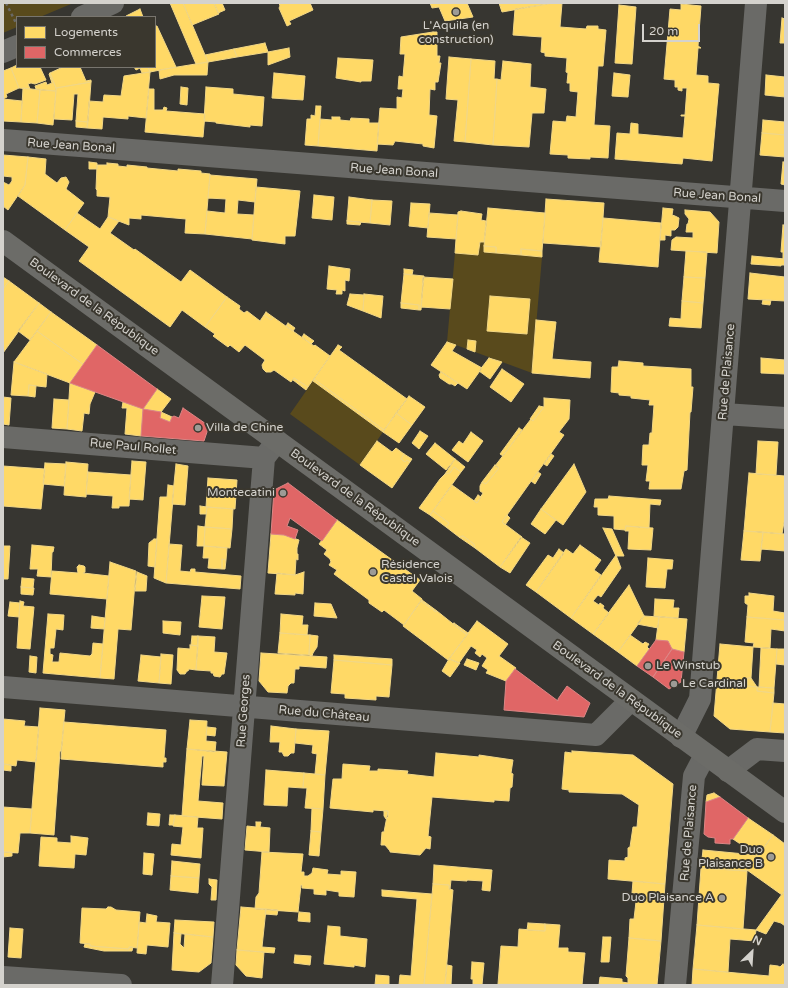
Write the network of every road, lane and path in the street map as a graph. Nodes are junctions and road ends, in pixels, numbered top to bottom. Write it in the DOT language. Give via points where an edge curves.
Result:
graph roads {
  1 [pos="6,3"];
  2 [pos="113,3"];
  3 [pos="756,3"];
  4 [pos="84,16"];
  5 [pos="16,23"];
  6 [pos="16,46"];
  7 [pos="3,52"];
  8 [pos="3,140"];
  9 [pos="741,198"];
  10 [pos="785,201"];
  11 [pos="3,241"];
  12 [pos="724,414"];
  13 [pos="785,418"];
  14 [pos="3,437"];
  15 [pos="277,441"];
  16 [pos="264,458"];
  17 [pos="3,687"];
  18 [pos="631,700"];
  19 [pos="244,707"];
  20 [pos="681,737"];
  21 [pos="785,751"];
  22 [pos="705,755"];
  23 [pos="728,771"];
  24 [pos="785,812"];
  25 [pos="3,977"];
  26 [pos="121,985"];
  27 [pos="222,985"];
  28 [pos="675,985"];
  1 -- 5 [label="path"];
  2 -- 4 [label="street"];
  3 -- 9 [label="street, Rue de Plaisance"];
  6 -- 7 [label="street"];
  8 -- 9 [label="street, Rue Jean Bonal"];
  9 -- 10 [label="street, Rue Jean Bonal"];
  9 -- 12 [label="street, Rue de Plaisance"];
  11 -- 15 [label="main road, Boulevard de la République"];
  12 -- 13 [label="street"];
  12 -- 20 [label="street, Rue de Plaisance" via="700,699"];
  14 -- 16 [label="street, Rue Paul Rollet"];
  15 -- 16 [label="street"];
  15 -- 18 [label="main road, Boulevard de la République"];
  16 -- 19 [label="street, Rue Georges"];
  17 -- 19 [label="street, Rue du Château"];
  18 -- 19 [label="street, Rue du Château" via="596,735"];
  18 -- 20 [label="main road, Boulevard de la République"];
  19 -- 27 [label="street, Rue Georges"];
  20 -- 22 [label="main road, Boulevard de la République"];
  21 -- 23 [label="street" via="757,748"];
  22 -- 23 [label="main road, Boulevard de la République"];
  22 -- 28 [label="street, Rue de Plaisance" via="694,776"];
  23 -- 24 [label="main road, Boulevard de la République"];
  25 -- 26 [label="street"];
}
